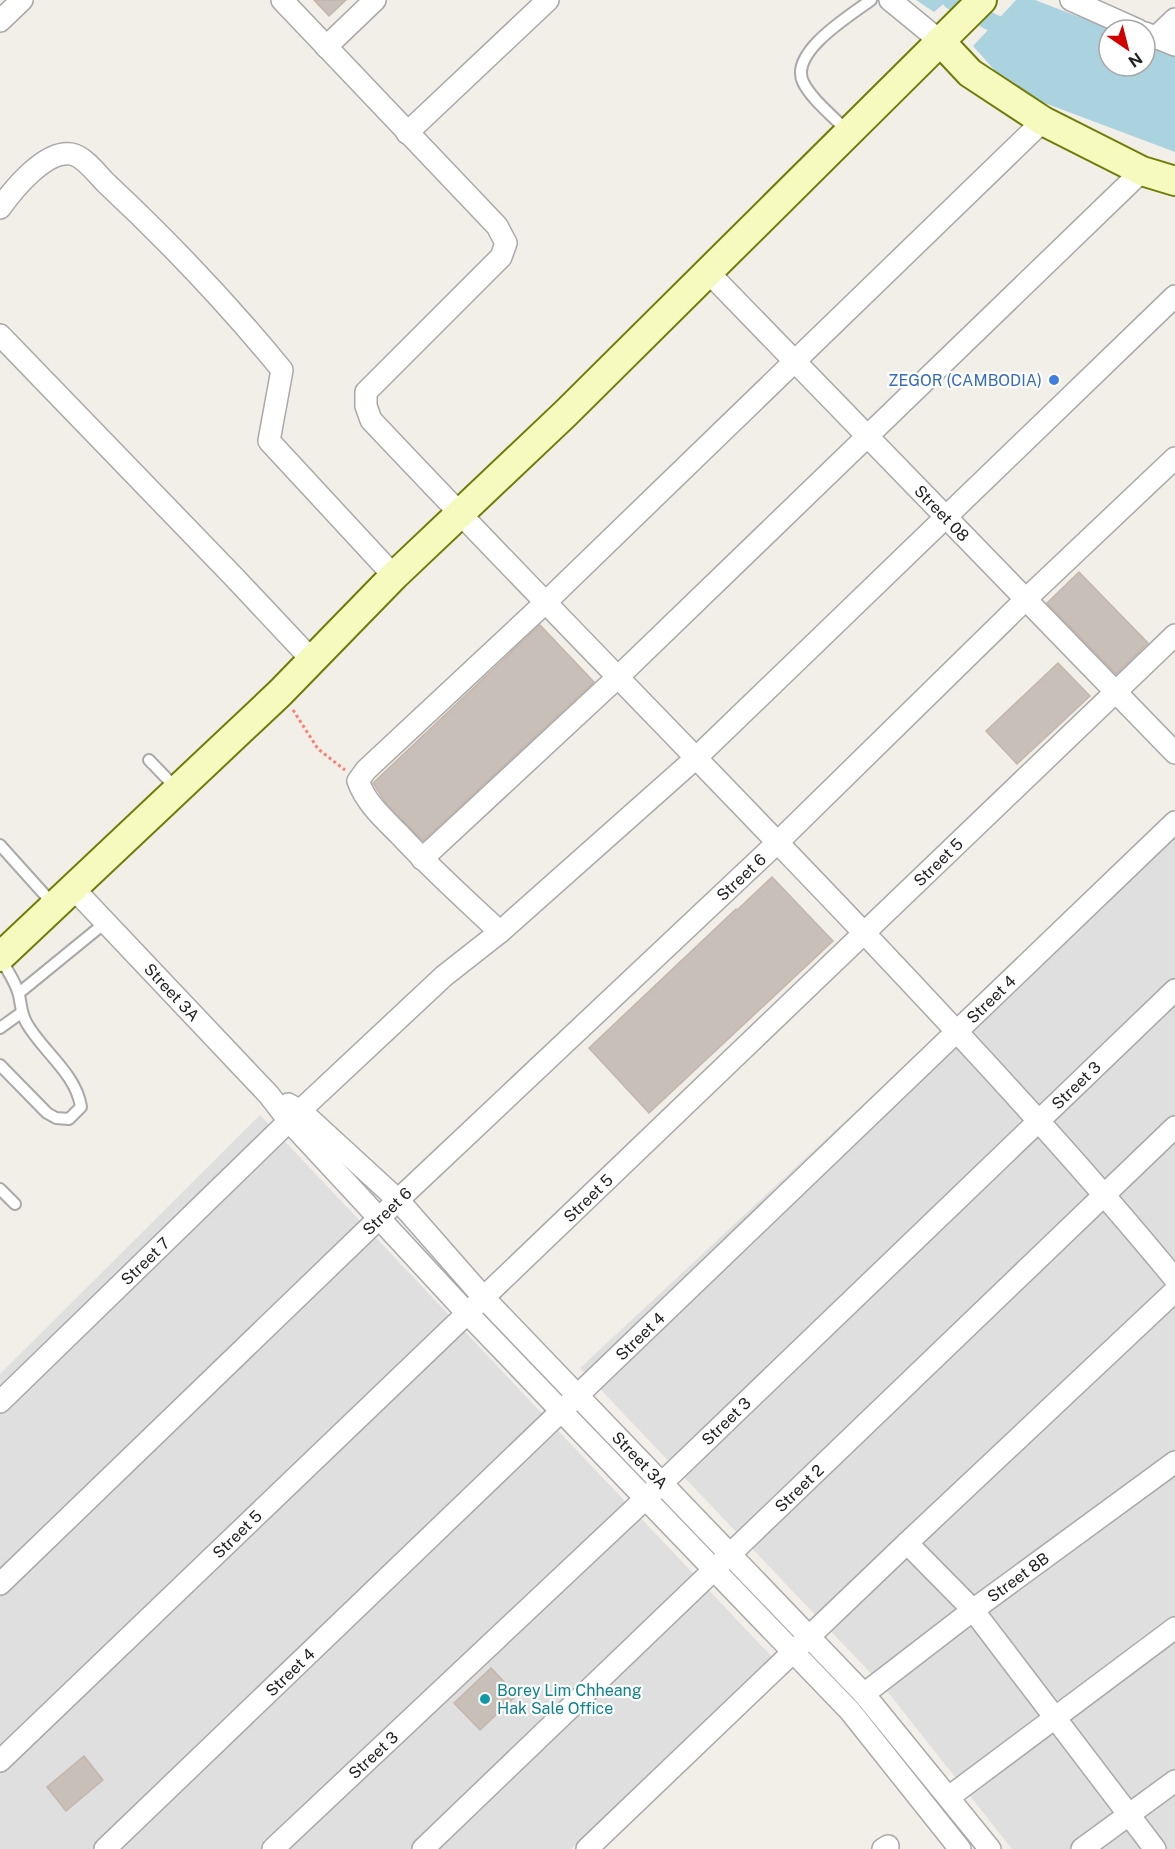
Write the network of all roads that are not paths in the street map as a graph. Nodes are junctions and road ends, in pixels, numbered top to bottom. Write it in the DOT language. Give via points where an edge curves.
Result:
graph roads {
  1 [pos="22,0"];
  2 [pos="282,0"];
  3 [pos="375,0"];
  4 [pos="548,0"];
  5 [pos="871,0"];
  6 [pos="890,0"];
  7 [pos="982,0"];
  8 [pos="1071,0"];
  9 [pos="1111,18"];
  10 [pos="1175,19"];
  11 [pos="0,21"];
  12 [pos="1157,28"];
  13 [pos="948,33"];
  14 [pos="1157,38"];
  15 [pos="1175,45"];
  16 [pos="326,47"];
  17 [pos="1043,121"];
  18 [pos="407,133"];
  19 [pos="849,133"];
  20 [pos="1142,171"];
  21 [pos="1175,181"];
  22 [pos="0,208"];
  23 [pos="709,273"];
  24 [pos="1175,296"];
  25 [pos="0,335"];
  26 [pos="795,361"];
  27 [pos="868,436"];
  28 [pos="1175,458"];
  29 [pos="459,513"];
  30 [pos="946,517"];
  31 [pos="394,576"];
  32 [pos="1026,600"];
  33 [pos="546,602"];
  34 [pos="1175,635"];
  35 [pos="312,660"];
  36 [pos="618,677"];
  37 [pos="1116,692"];
  38 [pos="1175,753"];
  39 [pos="697,758"];
  40 [pos="149,760"];
  41 [pos="178,790"];
  42 [pos="1175,822"];
  43 [pos="778,842"];
  44 [pos="0,845"];
  45 [pos="422,859"];
  46 [pos="65,898"];
  47 [pos="106,922"];
  48 [pos="500,932"];
  49 [pos="864,933"];
  50 [pos="0,957"];
  51 [pos="1175,990"];
  52 [pos="19,993"];
  53 [pos="21,1012"];
  54 [pos="0,1028"];
  55 [pos="957,1031"];
  56 [pos="0,1065"];
  57 [pos="295,1116"];
  58 [pos="1039,1121"];
  59 [pos="1175,1127"];
  60 [pos="0,1189"];
  61 [pos="1105,1194"];
  62 [pos="398,1200"];
  63 [pos="15,1204"];
  64 [pos="380,1218"];
  65 [pos="1175,1279"];
  66 [pos="1175,1291"];
  67 [pos="483,1298"];
  68 [pos="467,1313"];
  69 [pos="578,1396"];
  70 [pos="0,1402"];
  71 [pos="561,1411"];
  72 [pos="1175,1462"];
  73 [pos="662,1483"];
  74 [pos="645,1499"];
  75 [pos="907,1543"];
  76 [pos="730,1554"];
  77 [pos="714,1570"];
  78 [pos="0,1584"];
  79 [pos="973,1610"];
  80 [pos="1175,1628"];
  81 [pos="810,1636"];
  82 [pos="794,1653"];
  83 [pos="864,1694"];
  84 [pos="1056,1717"];
  85 [pos="886,1719"];
  86 [pos="868,1734"];
  87 [pos="0,1761"];
  88 [pos="1175,1781"];
  89 [pos="942,1789"];
  90 [pos="919,1798"];
  91 [pos="1130,1815"];
  92 [pos="105,1849"];
  93 [pos="273,1849"];
  94 [pos="423,1849"];
  95 [pos="587,1849"];
  96 [pos="960,1849"];
  97 [pos="990,1849"];
  98 [pos="1082,1849"];
  99 [pos="1155,1849"];
  1 -- 11 [label="street"];
  2 -- 16 [label="street"];
  3 -- 16 [label="street"];
  4 -- 18 [label="street"];
  5 -- 19 [label="lane" via="818,41 802,61 802,80 810,93"];
  6 -- 13 [label="street"];
  7 -- 13 [label="street"];
  8 -- 9 [label="street"];
  10 -- 12 [label="street"];
  13 -- 17 [label="street" via="970,73"];
  13 -- 19 [label="street"];
  14 -- 15 [label="street"];
  16 -- 18 [label="street"];
  17 -- 20 [label="street"];
  17 -- 26 [label="street"];
  18 -- 29 [label="street" via="498,226 506,243 501,257 366,392 364,399 371,420"];
  19 -- 23 [label="street"];
  20 -- 21 [label="street"];
  20 -- 27 [label="street"];
  22 -- 31 [label="street" via="35,168 58,155 71,154 82,160 183,260 282,370 269,441"];
  23 -- 26 [label="street, Street 08"];
  23 -- 29 [label="street"];
  24 -- 30 [label="street, Street 7"];
  25 -- 35 [label="street"];
  26 -- 27 [label="street, Street 08"];
  26 -- 33 [label="street"];
  27 -- 30 [label="street, Street 08"];
  27 -- 36 [label="street"];
  28 -- 32 [label="street, Street 6"];
  29 -- 31 [label="street"];
  29 -- 33 [label="street"];
  30 -- 32 [label="street, Street 08"];
  30 -- 39 [label="street, Street 7"];
  31 -- 35 [label="street"];
  32 -- 37 [label="street, Street 08"];
  32 -- 43 [label="street, Street 6"];
  33 -- 36 [label="street"];
  33 -- 45 [label="street" via="358,781 371,805"];
  34 -- 37 [label="street, Street 5"];
  35 -- 41 [label="street"];
  36 -- 39 [label="street"];
  36 -- 45 [label="street"];
  37 -- 38 [label="street, Street 08"];
  37 -- 49 [label="street, Street 5"];
  39 -- 43 [label="street"];
  39 -- 48 [label="street, Street 7"];
  40 -- 41 [label="lane"];
  41 -- 46 [label="street"];
  42 -- 55 [label="street, Street 4"];
  43 -- 49 [label="street"];
  43 -- 62 [label="street, Street 6"];
  44 -- 46 [label="lane"];
  45 -- 48 [label="street"];
  46 -- 47 [label="street, Street 3A"];
  46 -- 50 [label="street"];
  47 -- 52 [label="lane"];
  47 -- 57 [label="street, Street 3A" via="269,1095"];
  48 -- 57 [label="street, Street 7" via="444,976"];
  49 -- 55 [label="street"];
  49 -- 67 [label="street, Street 5"];
  50 -- 52 [label="lane"];
  51 -- 58 [label="street, Street 3"];
  52 -- 53 [label="lane"];
  53 -- 54 [label="lane"];
  53 -- 56 [label="lane" via="69,1079 81,1107 69,1119 56,1118"];
  55 -- 58 [label="street"];
  55 -- 69 [label="street, Street 4"];
  57 -- 62 [label="street, Street 3A"];
  57 -- 64 [label="street, Street 3A"];
  57 -- 70 [label="street, Street 7"];
  58 -- 61 [label="street"];
  58 -- 73 [label="street, Street 3"];
  59 -- 61 [label="street, Street 2"];
  60 -- 63 [label="lane"];
  61 -- 65 [label="street"];
  61 -- 76 [label="street, Street 2"];
  62 -- 64 [label="street, Street 6"];
  62 -- 67 [label="street, Street 3A"];
  64 -- 68 [label="street, Street 3A"];
  64 -- 78 [label="street, Street 6"];
  66 -- 75 [label="street"];
  67 -- 68 [label="street, Street 5"];
  67 -- 69 [label="street, Street 3A"];
  68 -- 71 [label="street, Street 3A"];
  68 -- 87 [label="street, Street 5"];
  69 -- 71 [label="street, Street 4"];
  69 -- 73 [label="street, Street 3A"];
  71 -- 74 [label="street, Street 3A"];
  71 -- 92 [label="street, Street 4"];
  72 -- 79 [label="street, Street 8B"];
  73 -- 74 [label="street, Street 3"];
  73 -- 76 [label="street, Street 3A"];
  74 -- 77 [label="street, Street 3A"];
  74 -- 93 [label="street, Street 3"];
  75 -- 79 [label="street"];
  75 -- 81 [label="street"];
  76 -- 77 [label="street, Street 2"];
  76 -- 81 [label="street, Street 3A"];
  77 -- 82 [label="street, Street 3A"];
  77 -- 94 [label="street, Street 2"];
  79 -- 83 [label="street, Street 8B"];
  79 -- 84 [label="street"];
  80 -- 84 [label="street"];
  81 -- 82 [label="street"];
  81 -- 83 [label="street, Street 3A"];
  82 -- 86 [label="street, Street 3A"];
  82 -- 95 [label="street"];
  83 -- 85 [label="street, Street 3A"];
  84 -- 89 [label="street"];
  84 -- 91 [label="street"];
  85 -- 86 [label="street"];
  85 -- 89 [label="street, Street 3A"];
  86 -- 90 [label="street, Street 3A"];
  88 -- 91 [label="street"];
  89 -- 90 [label="street"];
  89 -- 97 [label="street, Street 3A"];
  90 -- 96 [label="street, Street 3A"];
  91 -- 98 [label="street"];
  91 -- 99 [label="street"];
}
